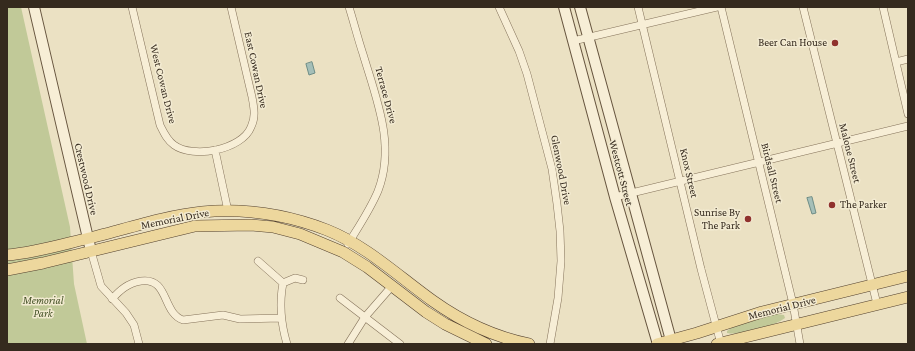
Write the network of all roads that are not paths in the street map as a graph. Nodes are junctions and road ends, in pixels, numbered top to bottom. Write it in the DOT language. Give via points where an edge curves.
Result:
graph roads {
  1 [pos="34,7"];
  2 [pos="132,7"];
  3 [pos="231,7"];
  4 [pos="350,7"];
  5 [pos="499,7"];
  6 [pos="564,7"];
  7 [pos="580,7"];
  8 [pos="638,7"];
  9 [pos="717,7"];
  10 [pos="721,7"];
  11 [pos="803,7"];
  12 [pos="883,7"];
  13 [pos="642,25"];
  14 [pos="588,37"];
  15 [pos="573,41"];
  16 [pos="908,59"];
  17 [pos="896,62"];
  18 [pos="908,114"];
  19 [pos="908,126"];
  20 [pos="836,143"];
  21 [pos="215,150"];
  22 [pos="758,161"];
  23 [pos="680,181"];
  24 [pos="631,192"];
  25 [pos="615,197"];
  26 [pos="228,211"];
  27 [pos="303,221"];
  28 [pos="195,226"];
  29 [pos="300,234"];
  30 [pos="88,238"];
  31 [pos="350,241"];
  32 [pos="92,251"];
  33 [pos="343,252"];
  34 [pos="7,255"];
  35 [pos="258,261"];
  36 [pos="649,262"];
  37 [pos="635,266"];
  38 [pos="7,270"];
  39 [pos="399,275"];
  40 [pos="908,276"];
  41 [pos="304,280"];
  42 [pos="283,283"];
  43 [pos="392,286"];
  44 [pos="872,286"];
  45 [pos="908,297"];
  46 [pos="340,298"];
  47 [pos="112,299"];
  48 [pos="793,304"];
  49 [pos="877,304"];
  50 [pos="365,317"];
  51 [pos="281,318"];
  52 [pos="796,324"];
  53 [pos="716,327"];
  54 [pos="459,332"];
  55 [pos="498,335"];
  56 [pos="671,342"];
  57 [pos="139,344"];
  58 [pos="287,344"];
  59 [pos="348,344"];
  60 [pos="400,344"];
  61 [pos="486,344"];
  62 [pos="529,344"];
  63 [pos="550,344"];
  64 [pos="657,344"];
  65 [pos="720,344"];
  66 [pos="800,344"];
  1 -- 30 [label="main road, Crestwood Drive"];
  2 -- 21 [label="street, West Cowan Drive" via="160,125 166,137 183,150"];
  3 -- 21 [label="street, East Cowan Drive" via="252,97 254,119 251,129 239,141"];
  4 -- 31 [label="street, Terrace Drive" via="383,122 385,162 378,190"];
  5 -- 63 [label="street, Glenwood Drive" via="527,74 552,169 558,204 558,298"];
  6 -- 15 [label="main road, Westcott Street"];
  7 -- 14 [label="main road, Westcott Street"];
  8 -- 13 [label="street, Knox Street"];
  9 -- 13 [label="street"];
  10 -- 22 [label="street, Birdsall Street"];
  11 -- 20 [label="street, Malone Street"];
  12 -- 17 [label="street"];
  13 -- 14 [label="street"];
  13 -- 23 [label="street, Knox Street"];
  14 -- 15 [label="street"];
  14 -- 24 [label="main road, Westcott Street"];
  15 -- 25 [label="main road, Westcott Street"];
  16 -- 17 [label="street"];
  17 -- 18 [label="street"];
  19 -- 20 [label="street"];
  20 -- 22 [label="street"];
  20 -- 44 [label="street, Malone Street"];
  21 -- 26 [label="street"];
  22 -- 23 [label="street"];
  22 -- 48 [label="street, Birdsall Street"];
  23 -- 24 [label="street"];
  23 -- 53 [label="street, Knox Street"];
  24 -- 25 [label="street"];
  24 -- 36 [label="main road, Westcott Street"];
  25 -- 37 [label="main road, Westcott Street"];
  26 -- 27 [label="main road, Memorial Drive" via="274,215"];
  26 -- 28 [label="main road" via="222,218 203,220"];
  26 -- 30 [label="main road, Memorial Drive" via="177,216"];
  27 -- 29 [label="main road"];
  27 -- 31 [label="main road, Memorial Drive"];
  28 -- 29 [label="main road, Memorial Drive" via="251,225 273,227"];
  28 -- 32 [label="main road, Memorial Drive"];
  29 -- 33 [label="main road, Memorial Drive"];
  30 -- 32 [label="main road, Crestwood Drive"];
  30 -- 34 [label="main road, Memorial Drive" via="41,250"];
  31 -- 33 [label="street, Terrace Drive"];
  31 -- 39 [label="main road, Memorial Drive"];
  32 -- 38 [label="main road, Memorial Drive"];
  32 -- 47 [label="street, Crestwood Drive" via="101,286"];
  33 -- 43 [label="main road, Memorial Drive"];
  35 -- 42 [label="street"];
  36 -- 37 [label="main road"];
  36 -- 56 [label="main road, Westcott Street"];
  37 -- 64 [label="main road, Westcott Street"];
  39 -- 43 [label="main road"];
  39 -- 55 [label="main road, Memorial Drive" via="452,313"];
  40 -- 44 [label="main road, Memorial Drive"];
  41 -- 42 [label="street" via="295,278"];
  42 -- 51 [label="street"];
  43 -- 50 [label="street"];
  43 -- 54 [label="main road, Memorial Drive" via="426,312"];
  44 -- 48 [label="main road, Memorial Drive"];
  44 -- 49 [label="street, Malone Street"];
  45 -- 49 [label="main road, Memorial Drive"];
  46 -- 50 [label="street"];
  47 -- 51 [label="street" via="128,285 151,281 164,293 173,313 183,320 223,315 240,319"];
  47 -- 57 [label="street, Crestwood Drive" via="134,325"];
  48 -- 52 [label="street, Birdsall Street"];
  48 -- 53 [label="main road, Memorial Drive"];
  49 -- 52 [label="main road, Memorial Drive"];
  50 -- 59 [label="street"];
  50 -- 60 [label="street"];
  51 -- 58 [label="street"];
  52 -- 65 [label="main road, Memorial Drive"];
  52 -- 66 [label="street, Birdsall Street"];
  53 -- 56 [label="main road, Memorial Drive"];
  53 -- 65 [label="street, Knox Street"];
  54 -- 55 [label="main road" via="468,329 486,338"];
  54 -- 61 [label="main road, Memorial Drive"];
  55 -- 62 [label="main road, Memorial Drive"];
  56 -- 64 [label="main road, Memorial Drive"];
}
